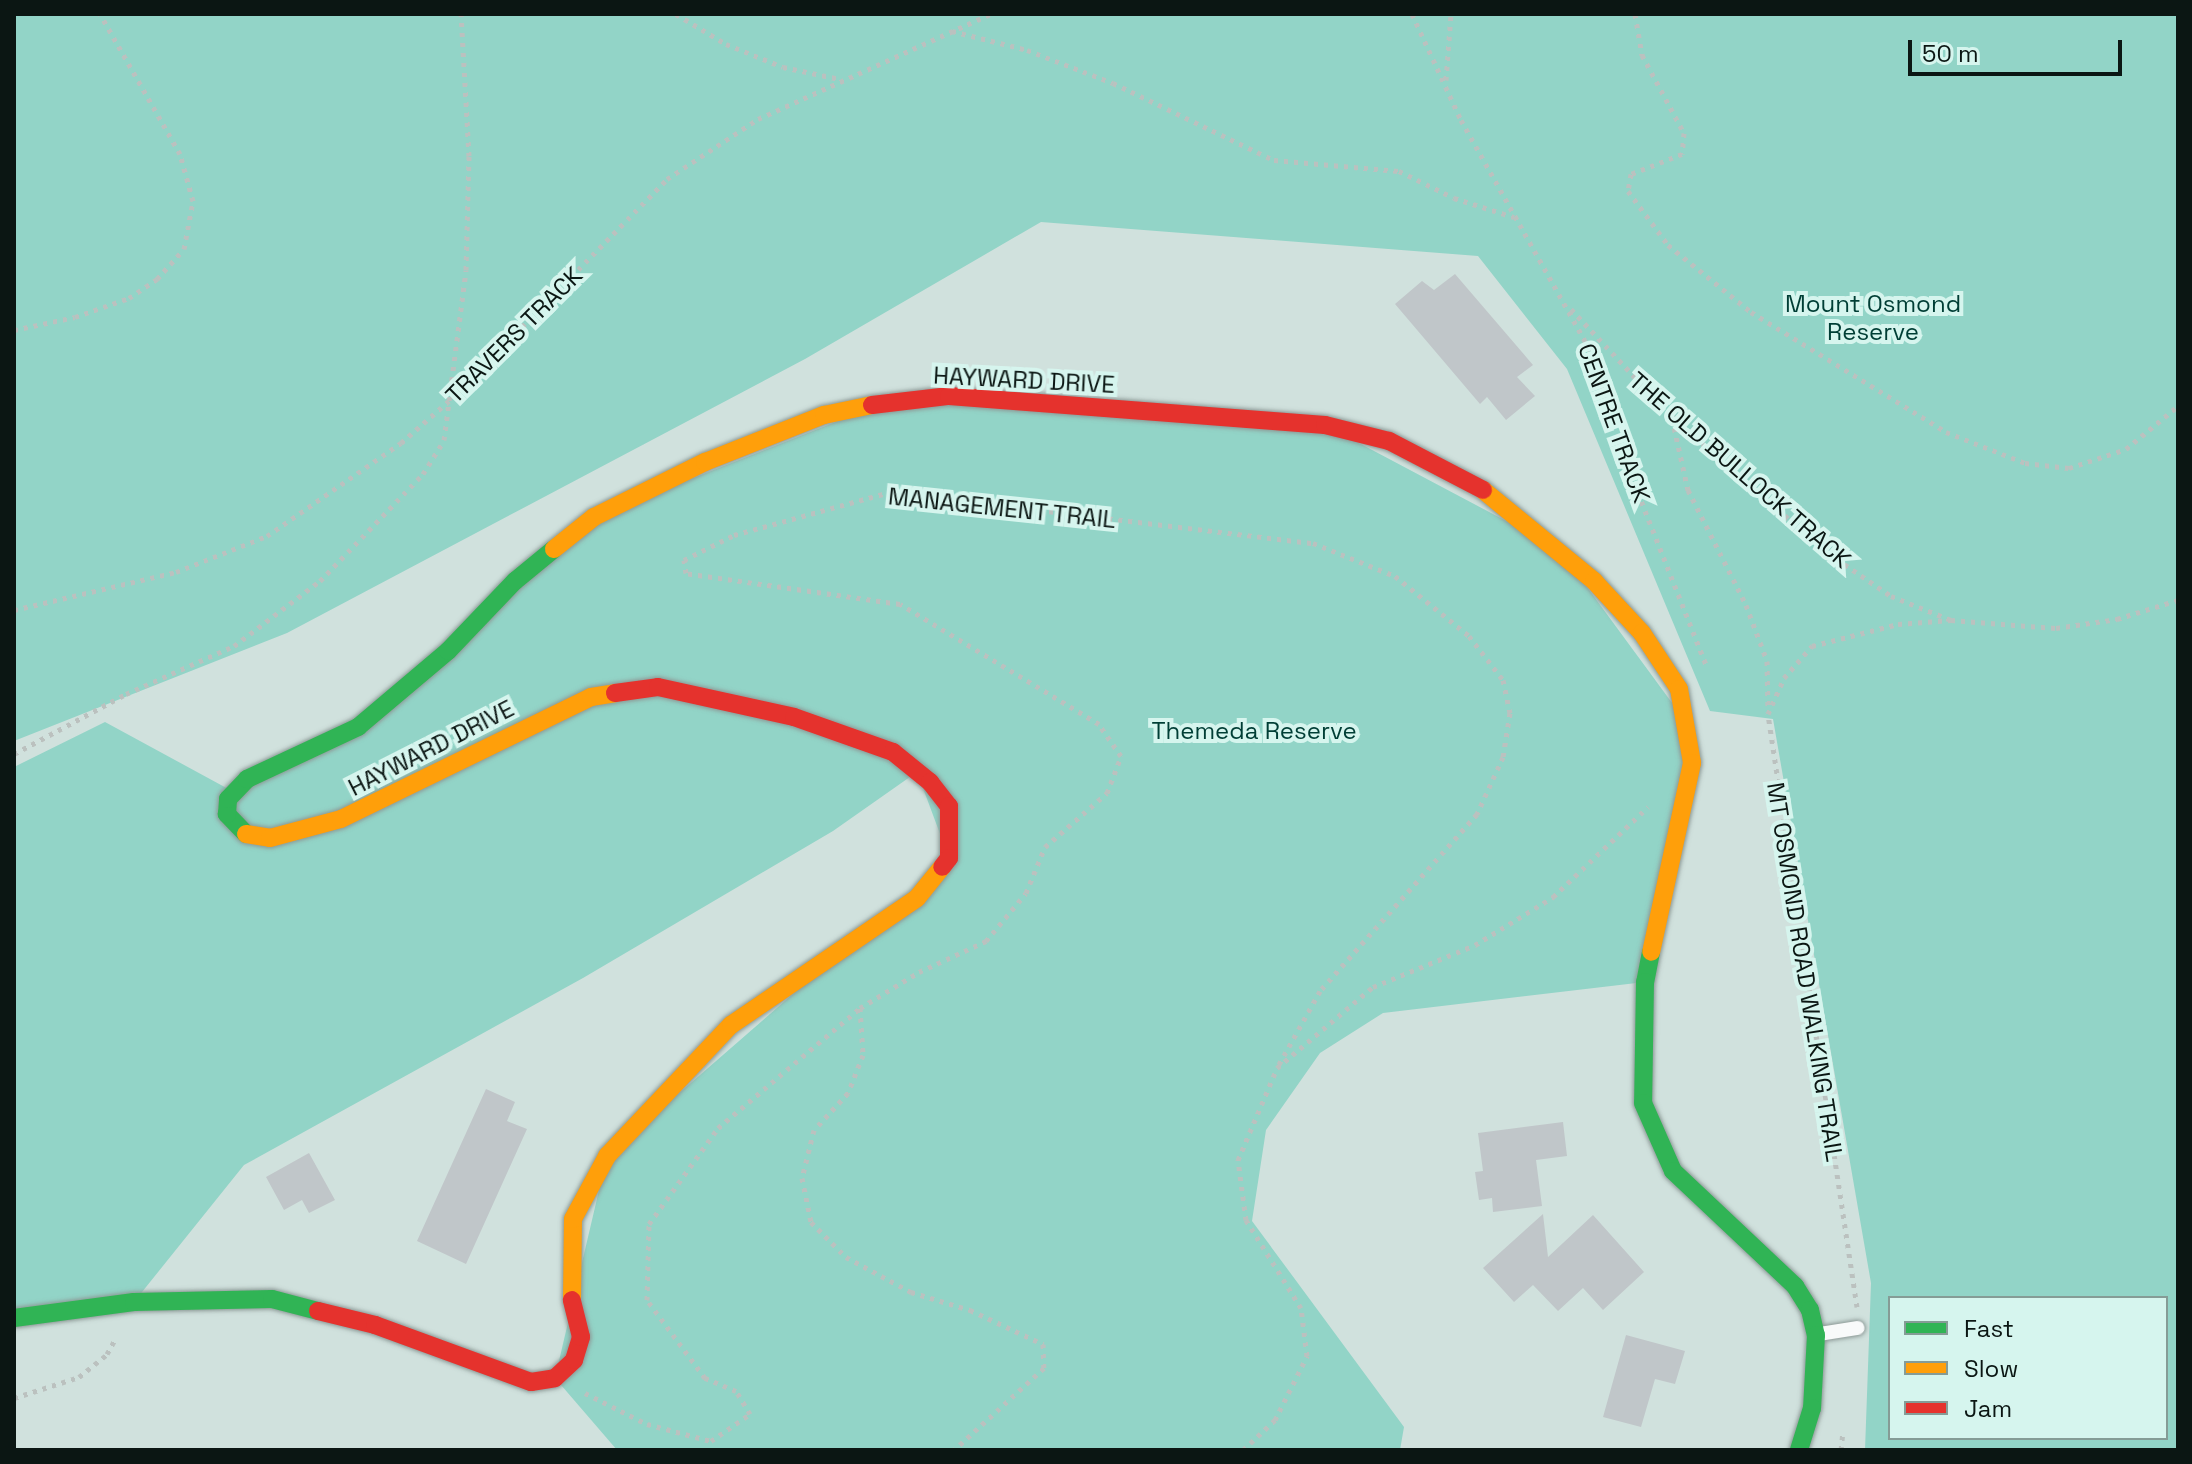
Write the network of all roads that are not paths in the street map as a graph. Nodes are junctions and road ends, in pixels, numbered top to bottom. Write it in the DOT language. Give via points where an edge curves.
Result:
graph roads {
  1 [pos="14,1318"];
  2 [pos="1858,1328"];
  3 [pos="1816,1335"];
  4 [pos="1799,1450"];
  1 -- 3 [label="street, HAYWARD DRIVE" via="134,1302 272,1299 375,1325 531,1382 555,1378 574,1360 581,1337 571,1295 573,1219 607,1156 731,1025 917,898 949,858 949,806 930,782 893,752 794,717 658,687 621,689 562,709 411,789 341,819 262,839 234,827 226,806 238,784 358,727 448,651 515,581 594,517 824,415 889,401 949,396 1325,425 1389,441 1482,490 1594,581 1642,633 1679,689 1692,763 1645,982 1643,1103 1673,1171 1795,1286 1810,1310"];
  2 -- 3 [label="lane"];
  3 -- 4 [label="street" via="1812,1408"];
}
